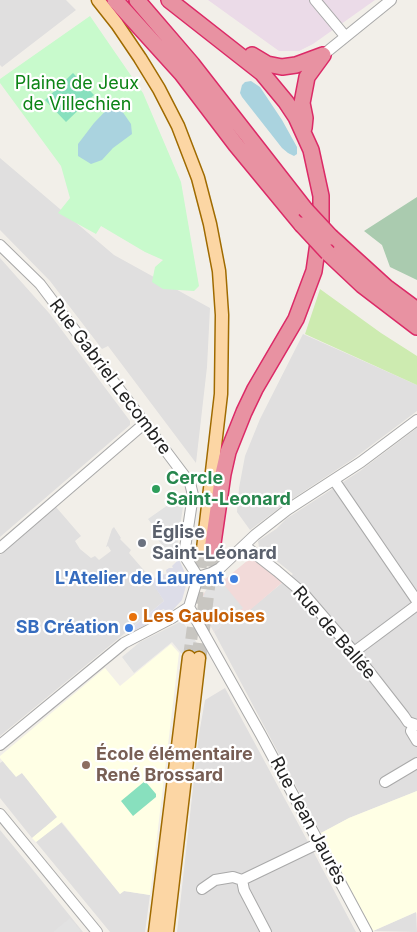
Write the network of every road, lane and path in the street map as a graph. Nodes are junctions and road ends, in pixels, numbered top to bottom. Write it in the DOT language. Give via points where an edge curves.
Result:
graph roads {
  1 [pos="98,0"];
  2 [pos="115,0"];
  3 [pos="137,0"];
  4 [pos="169,0"];
  5 [pos="315,0"];
  6 [pos="390,0"];
  7 [pos="345,36"];
  8 [pos="227,46"];
  9 [pos="323,55"];
  10 [pos="303,132"];
  11 [pos="0,245"];
  12 [pos="417,310"];
  13 [pos="417,327"];
  14 [pos="417,420"];
  15 [pos="145,423"];
  16 [pos="334,480"];
  17 [pos="245,546"];
  18 [pos="0,548"];
  19 [pos="207,549"];
  20 [pos="198,577"];
  21 [pos="417,603"];
  22 [pos="189,607"];
  23 [pos="354,652"];
  24 [pos="415,724"];
  25 [pos="417,741"];
  26 [pos="0,745"];
  27 [pos="417,763"];
  28 [pos="386,782"];
  29 [pos="0,814"];
  30 [pos="319,843"];
  31 [pos="242,880"];
  32 [pos="202,889"];
  33 [pos="97,932"];
  34 [pos="155,932"];
  35 [pos="167,932"];
  36 [pos="266,932"];
  37 [pos="367,932"];
  1 -- 19 [label="main road" via="140,58 178,126 198,178 210,224 219,271 222,315 221,394"];
  2 -- 13 [label="highway, bridge" via="182,74 302,225 362,285"];
  3 -- 12 [label="highway, bridge" via="192,64 305,209 372,275"];
  4 -- 8 [label="highway"];
  5 -- 7 [label="street"];
  6 -- 7 [label="street"];
  7 -- 9 [label="street"];
  8 -- 9 [label="highway" via="240,48 267,64 282,67"];
  8 -- 10 [label="highway" via="262,73 286,102"];
  9 -- 10 [label="highway" via="307,77 302,103"];
  10 -- 19 [label="highway" via="313,156 321,196 314,271 296,319 255,389 228,452"];
  11 -- 15 [label="street, Rue Gabriel Lecombre" via="40,284"];
  14 -- 16 [label="street"];
  15 -- 18 [label="street"];
  15 -- 20 [label="street, Rue Gabriel Lecombre" via="192,487 184,555"];
  16 -- 17 [label="street" via="287,510"];
  16 -- 21 [label="street"];
  17 -- 20 [label="street" via="220,568"];
  17 -- 23 [label="street, Rue de Ballée" via="304,594"];
  20 -- 22 [label="street"];
  21 -- 23 [label="street"];
  22 -- 26 [label="street" via="124,643"];
  22 -- 30 [label="street, Rue Jean Jaurès"];
  23 -- 24 [label="street, Rue de Ballée" via="404,716"];
  24 -- 25 [label="street" via="411,731"];
  27 -- 28 [label="street"];
  29 -- 33 [label="street"];
  30 -- 31 [label="street"];
  30 -- 37 [label="street, Rue Jean Jaurès"];
  31 -- 32 [label="street" via="233,877 215,880"];
  31 -- 36 [label="street"];
  34 -- 35 [label="main road" via="194,658"];
}
